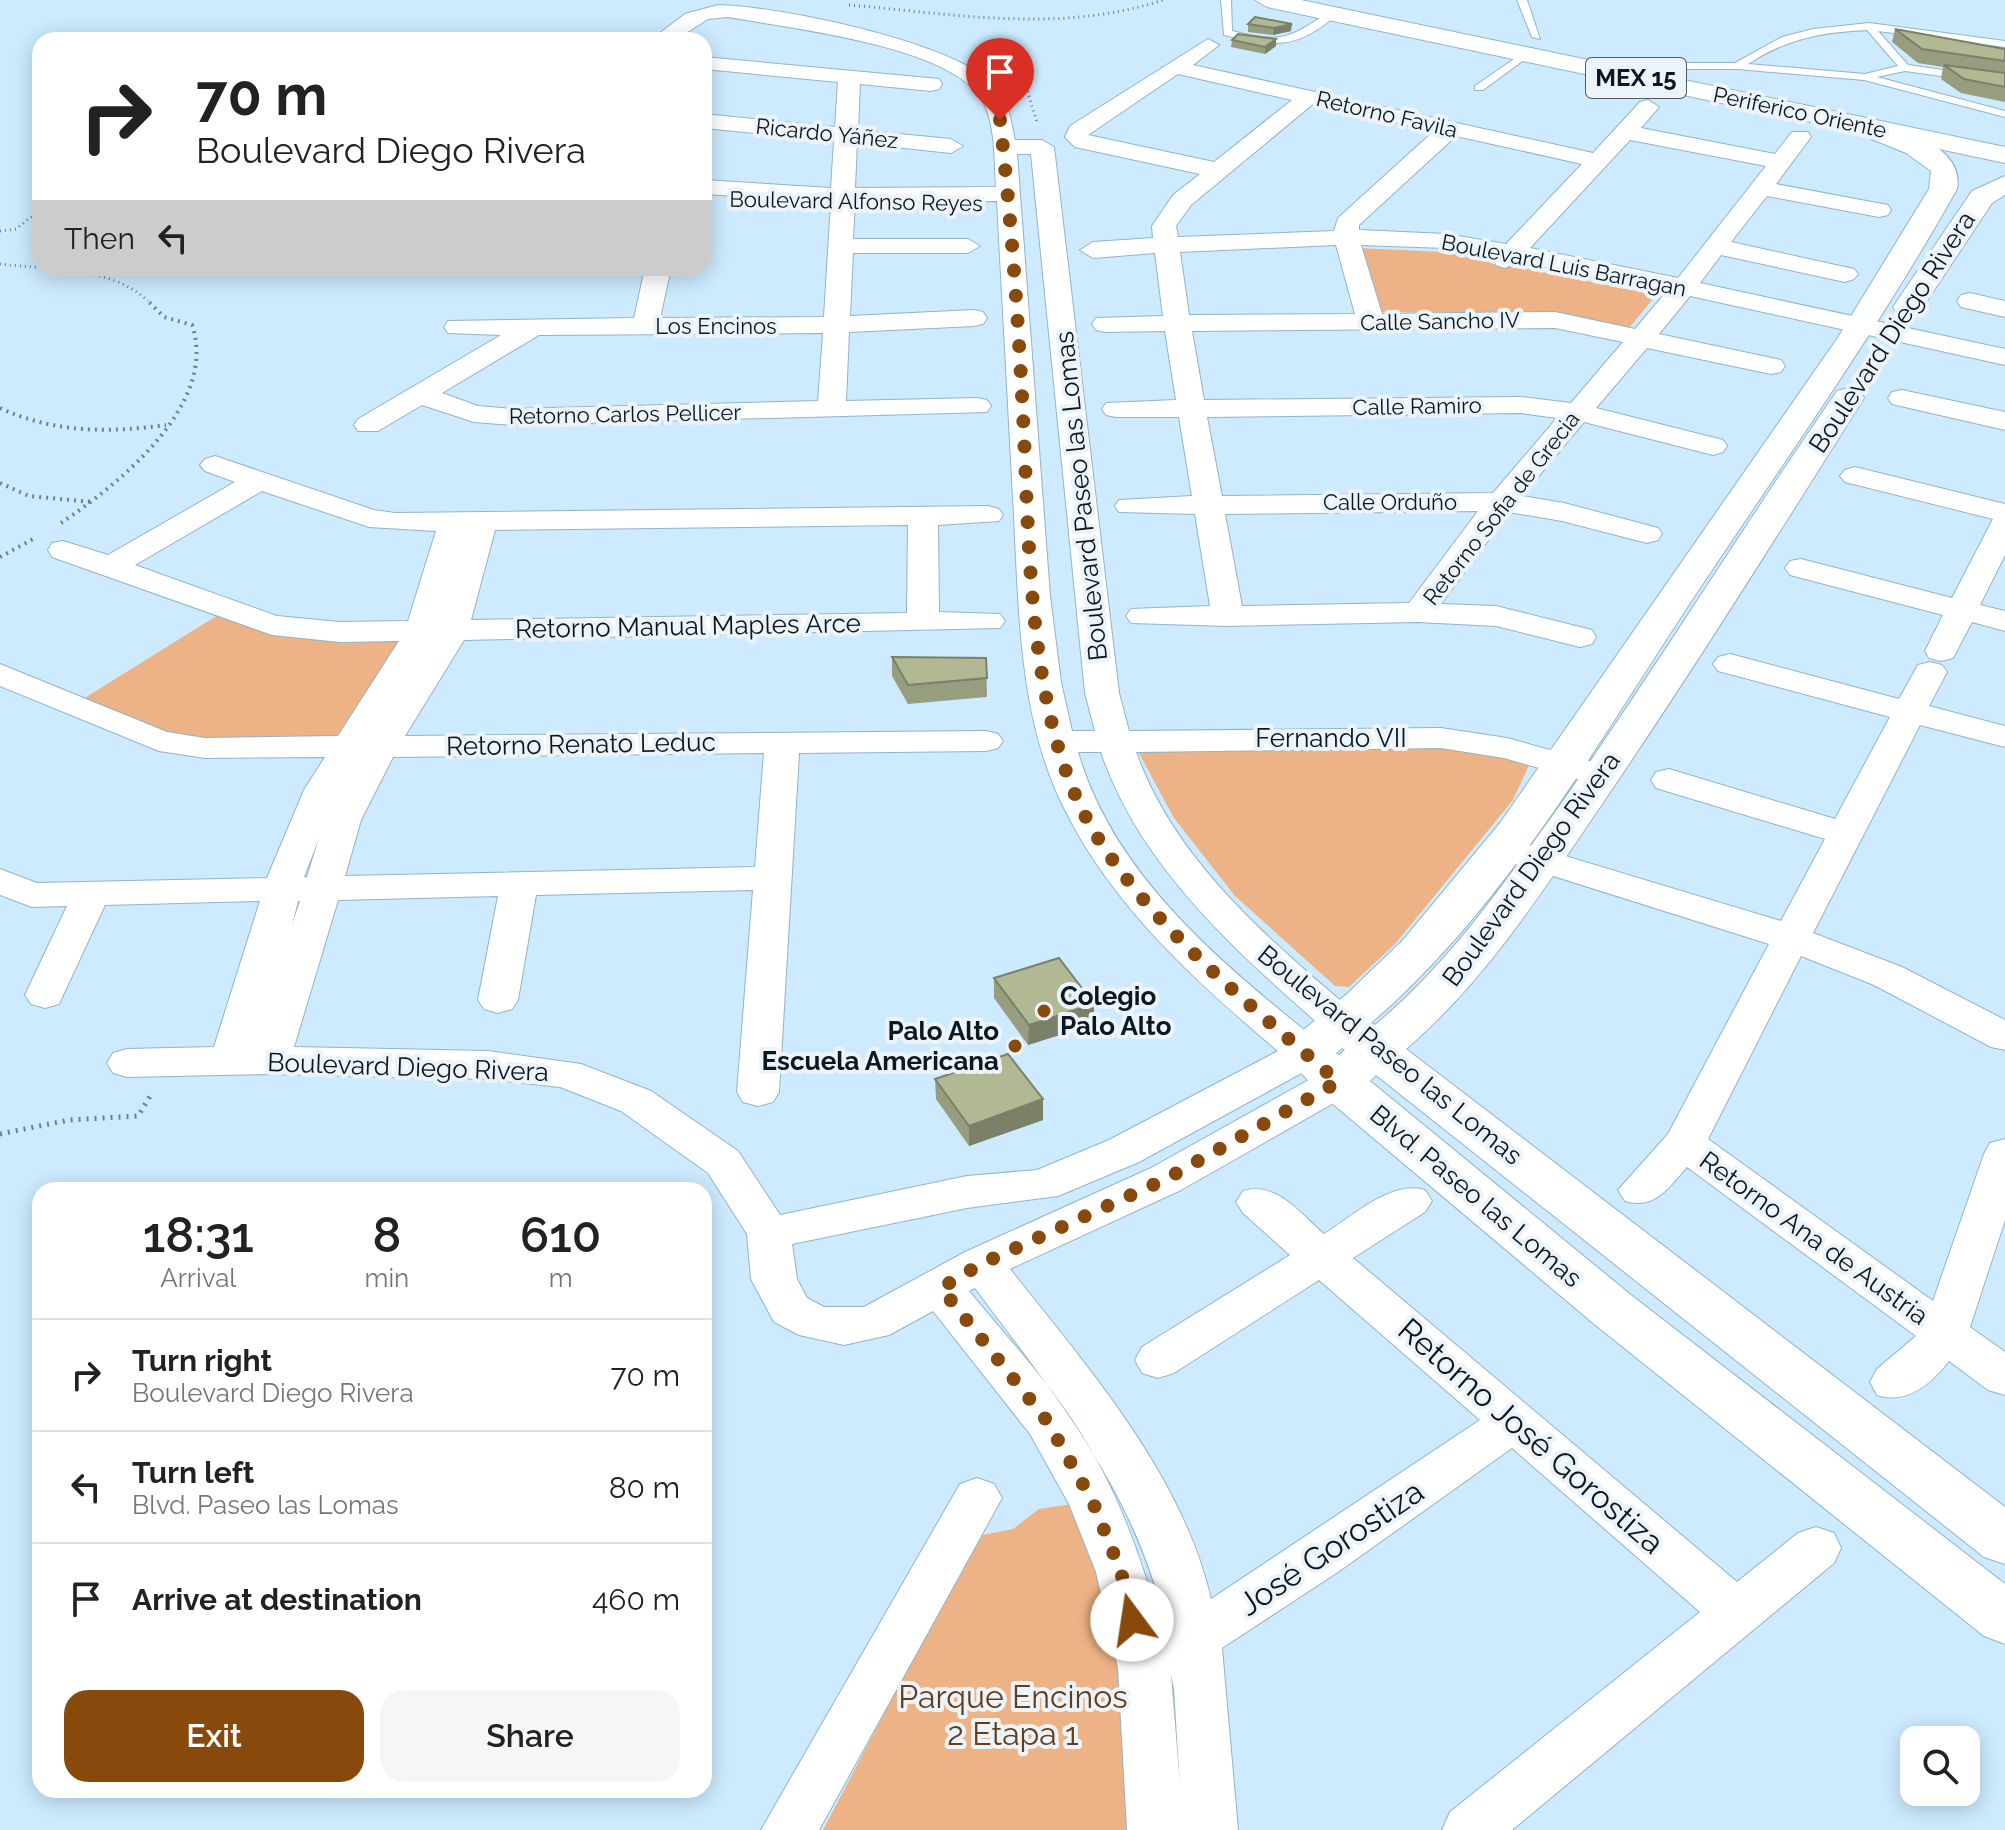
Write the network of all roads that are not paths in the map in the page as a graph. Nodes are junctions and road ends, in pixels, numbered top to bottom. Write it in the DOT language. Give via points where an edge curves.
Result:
graph roads {
  1 [pos="1226,0"];
  2 [pos="1267,0"];
  3 [pos="1522,0"];
  4 [pos="1340,7"];
  5 [pos="1869,26"];
  6 [pos="674,32"];
  7 [pos="836,43"];
  8 [pos="2005,44"];
  9 [pos="1208,45"];
  10 [pos="1530,46"];
  11 [pos="712,64"];
  12 [pos="1675,66"];
  13 [pos="1737,66"];
  14 [pos="1174,67"];
  15 [pos="1905,68"];
  16 [pos="795,71"];
  17 [pos="849,76"];
  18 [pos="1864,77"];
  19 [pos="2005,82"];
  20 [pos="931,84"];
  21 [pos="1479,88"];
  22 [pos="1309,97"];
  23 [pos="1648,107"];
  24 [pos="2005,114"];
  25 [pos="712,122"];
  26 [pos="1861,125"];
  27 [pos="1450,129"];
  28 [pos="1626,132"];
  29 [pos="846,135"];
  30 [pos="2005,135"];
  31 [pos="1800,137"];
  32 [pos="951,146"];
  33 [pos="1003,147"];
  34 [pos="2005,155"];
  35 [pos="1599,161"];
  36 [pos="1782,162"];
  37 [pos="1216,170"];
  38 [pos="712,188"];
  39 [pos="1762,188"];
  40 [pos="1943,189"];
  41 [pos="1993,190"];
  42 [pos="712,198"];
  43 [pos="1009,199"];
  44 [pos="845,200"];
  45 [pos="1879,210"];
  46 [pos="1348,242"];
  47 [pos="843,246"];
  48 [pos="968,246"];
  49 [pos="1717,247"];
  50 [pos="1159,248"];
  51 [pos="1093,250"];
  52 [pos="1508,255"];
  53 [pos="1845,274"];
  54 [pos="656,276"];
  55 [pos="1680,292"];
  56 [pos="1970,301"];
  57 [pos="2005,309"];
  58 [pos="974,318"];
  59 [pos="1371,322"];
  60 [pos="1105,324"];
  61 [pos="1177,324"];
  62 [pos="837,325"];
  63 [pos="645,326"];
  64 [pos="457,327"];
  65 [pos="533,327"];
  66 [pos="1875,334"];
  67 [pos="1643,337"];
  68 [pos="1958,352"];
  69 [pos="2005,357"];
  70 [pos="1771,366"];
  71 [pos="2005,368"];
  72 [pos="421,395"];
  73 [pos="1902,398"];
  74 [pos="977,406"];
  75 [pos="1116,409"];
  76 [pos="1192,409"];
  77 [pos="832,410"];
  78 [pos="1576,412"];
  79 [pos="2005,421"];
  80 [pos="368,425"];
  81 [pos="1713,446"];
  82 [pos="1025,454"];
  83 [pos="1077,454"];
  84 [pos="215,465"];
  85 [pos="1855,476"];
  86 [pos="259,480"];
  87 [pos="1501,502"];
  88 [pos="1209,505"];
  89 [pos="1130,506"];
  90 [pos="2005,513"];
  91 [pos="988,515"];
  92 [pos="923,516"];
  93 [pos="468,521"];
  94 [pos="2005,524"];
  95 [pos="1721,530"];
  96 [pos="1647,534"];
  97 [pos="53,537"];
  98 [pos="1757,540"];
  99 [pos="110,567"];
  100 [pos="1801,568"];
  101 [pos="1963,610"];
  102 [pos="1418,612"];
  103 [pos="1142,616"];
  104 [pos="1228,616"];
  105 [pos="989,621"];
  106 [pos="2005,621"];
  107 [pos="923,622"];
  108 [pos="437,630"];
  109 [pos="1580,637"];
  110 [pos="1730,664"];
  111 [pos="0,674"];
  112 [pos="1910,711"];
  113 [pos="2005,737"];
  114 [pos="782,741"];
  115 [pos="986,741"];
  116 [pos="1114,741"];
  117 [pos="1055,742"];
  118 [pos="364,748"];
  119 [pos="1565,763"];
  120 [pos="1602,775"];
  121 [pos="1669,780"];
  122 [pos="1844,833"];
  123 [pos="1509,838"];
  124 [pos="1549,851"];
  125 [pos="775,878"];
  126 [pos="519,884"];
  127 [pos="282,887"];
  128 [pos="320,887"];
  129 [pos="11,890"];
  130 [pos="92,893"];
  131 [pos="1796,928"];
  132 [pos="286,945"];
  133 [pos="45,995"];
  134 [pos="498,1000"];
  135 [pos="2005,1008"];
  136 [pos="2005,1037"];
  137 [pos="1341,1053"];
  138 [pos="250,1061"];
  139 [pos="127,1063"];
  140 [pos="758,1092"];
  141 [pos="1684,1143"];
  142 [pos="2005,1154"];
  143 [pos="1640,1190"];
  144 [pos="1410,1201"];
  145 [pos="1258,1202"];
  146 [pos="769,1233"];
  147 [pos="1324,1257"];
  148 [pos="961,1276"];
  149 [pos="1945,1333"];
  150 [pos="1158,1360"];
  151 [pos="2005,1377"];
  152 [pos="1042,1380"];
  153 [pos="1894,1382"];
  154 [pos="1515,1421"];
  155 [pos="1141,1484"];
  156 [pos="977,1498"];
  157 [pos="1092,1500"];
  158 [pos="2005,1540"];
  159 [pos="1816,1548"];
  160 [pos="1737,1613"];
  161 [pos="2005,1618"];
  162 [pos="1194,1640"];
  163 [pos="1144,1668"];
  164 [pos="789,1830"];
  165 [pos="1155,1830"];
  166 [pos="1210,1830"];
  167 [pos="1470,1830"];
  1 -- 4 [label="lane" via="1227,33 1271,43 1290,42"];
  2 -- 4 [label="main road, Periferico Oriente / MEX 15"];
  3 -- 10 [label="lane"];
  4 -- 10 [label="main road, Periferico Oriente / MEX 15"];
  5 -- 8 [label="lane"];
  5 -- 13 [label="lane" via="1783,39"];
  5 -- 15 [label="lane"];
  6 -- 33 [label="street, Blvd. Paseo las Lomas" via="712,9 924,53 973,76 991,95"];
  7 -- 16 [label="street"];
  9 -- 14 [label="street"];
  10 -- 12 [label="main road, MEX 15"];
  10 -- 21 [label="lane"];
  10 -- 26 [label="main road, Periferico Oriente / MEX 15"];
  11 -- 16 [label="street"];
  12 -- 13 [label="lane"];
  12 -- 30 [label="main road, MEX 15"];
  13 -- 18 [label="lane"];
  14 -- 22 [label="street, Retorno Favila"];
  14 -- 37 [label="street" via="1076,137"];
  15 -- 18 [label="lane"];
  15 -- 19 [label="lane"];
  16 -- 17 [label="street"];
  17 -- 20 [label="street"];
  17 -- 29 [label="street"];
  18 -- 24 [label="lane"];
  22 -- 27 [label="street, Retorno Favila"];
  22 -- 37 [label="street"];
  23 -- 28 [label="street"];
  25 -- 29 [label="street, Ricardo Yáñez"];
  26 -- 34 [label="main road, Periferico Oriente / MEX 15"];
  26 -- 40 [label="main road, Boulevard Diego Rivera" via="1931,156 1943,166"];
  27 -- 35 [label="street, Retorno Favila"];
  27 -- 46 [label="street" via="1347,223"];
  28 -- 35 [label="street"];
  28 -- 36 [label="street"];
  29 -- 32 [label="street, Ricardo Yáñez"];
  29 -- 44 [label="street"];
  31 -- 36 [label="street, Retorno Sofia de Grecia"];
  33 -- 43 [label="street, Blvd. Paseo las Lomas"];
  33 -- 83 [label="street, Boulevard Paseo las Lomas" via="1042,147"];
  35 -- 52 [label="street"];
  36 -- 39 [label="street, Retorno Sofia de Grecia"];
  37 -- 50 [label="street" via="1171,212"];
  38 -- 44 [label="street, Boulevard Alfonso Reyes"];
  39 -- 45 [label="street"];
  39 -- 49 [label="street, Retorno Sofia de Grecia"];
  40 -- 41 [label="main road"];
  40 -- 66 [label="main road, Boulevard Diego Rivera"];
  41 -- 66 [label="main road, Boulevard Diego Rivera"];
  42 -- 44 [label="street, Boulevard Alfonso Reyes"];
  43 -- 44 [label="street, Boulevard Alfonso Reyes"];
  43 -- 82 [label="street, Blvd. Paseo las Lomas"];
  44 -- 47 [label="street"];
  46 -- 50 [label="street, Boulevard Diego Rivera"];
  46 -- 52 [label="street, Boulevard Diego Rivera"];
  46 -- 59 [label="street"];
  47 -- 48 [label="street"];
  47 -- 62 [label="street"];
  49 -- 53 [label="street"];
  49 -- 55 [label="street, Retorno Sofia de Grecia"];
  50 -- 51 [label="street, Boulevard Diego Rivera"];
  50 -- 61 [label="street"];
  52 -- 55 [label="street, Boulevard Diego Rivera"];
  54 -- 63 [label="street"];
  55 -- 66 [label="street, Boulevard Diego Rivera"];
  55 -- 67 [label="street, Retorno Sofia de Grecia"];
  56 -- 57 [label="street"];
  58 -- 62 [label="street, Los Encinos"];
  59 -- 61 [label="street, Calle Sancho IV"];
  59 -- 67 [label="street, Calle Sancho IV" via="1555,320"];
  60 -- 61 [label="street, Calle Sancho IV"];
  61 -- 76 [label="street"];
  62 -- 63 [label="street, Los Encinos"];
  62 -- 77 [label="street"];
  63 -- 65 [label="street, Los Encinos"];
  64 -- 65 [label="street, Los Encinos"];
  65 -- 72 [label="street"];
  66 -- 68 [label="street"];
  66 -- 95 [label="main road, Boulevard Diego Rivera"];
  66 -- 98 [label="main road, Boulevard Diego Rivera"];
  67 -- 70 [label="street, Calle Sancho IV"];
  67 -- 78 [label="street, Retorno Sofia de Grecia"];
  68 -- 69 [label="street"];
  68 -- 71 [label="street"];
  72 -- 77 [label="street, Retorno Carlos Pellicer" via="474,414 502,417"];
  72 -- 80 [label="street"];
  73 -- 79 [label="street"];
  74 -- 77 [label="street, Retorno Carlos Pellicer"];
  75 -- 76 [label="street, Calle Ramiro"];
  76 -- 78 [label="street, Calle Ramiro" via="1521,405"];
  76 -- 88 [label="street"];
  78 -- 81 [label="street, Calle Ramiro"];
  78 -- 87 [label="street, Retorno Sofia de Grecia"];
  82 -- 83 [label="street"];
  82 -- 117 [label="street, Blvd. Paseo las Lomas" via="1035,601"];
  83 -- 116 [label="street, Boulevard Paseo las Lomas" via="1102,693"];
  84 -- 86 [label="street"];
  85 -- 90 [label="street"];
  86 -- 93 [label="street" via="381,520"];
  86 -- 99 [label="street"];
  87 -- 88 [label="street, Calle Orduño"];
  87 -- 96 [label="street, Calle Orduño"];
  87 -- 102 [label="street, Retorno Sofia de Grecia"];
  88 -- 89 [label="street, Calle Orduño"];
  88 -- 104 [label="street"];
  91 -- 92 [label="street"];
  92 -- 93 [label="street"];
  92 -- 107 [label="street"];
  93 -- 108 [label="street"];
  94 -- 101 [label="street, Retorno Ana de Austria"];
  95 -- 98 [label="main road"];
  95 -- 119 [label="main road, Boulevard Diego Rivera"];
  97 -- 99 [label="street, Retorno Manual Maples Arce"];
  98 -- 120 [label="main road, Boulevard Diego Rivera"];
  99 -- 108 [label="street, Retorno Manual Maples Arce" via="272,625 340,632"];
  100 -- 101 [label="street"];
  101 -- 106 [label="street"];
  101 -- 112 [label="street, Retorno Ana de Austria"];
  102 -- 104 [label="street, Retorno Sofia de Grecia"];
  102 -- 109 [label="street" via="1496,616"];
  103 -- 104 [label="street, Retorno Sofia de Grecia"];
  105 -- 107 [label="street, Retorno Manual Maples Arce"];
  107 -- 108 [label="street, Retorno Manual Maples Arce"];
  108 -- 118 [label="street"];
  110 -- 112 [label="street"];
  111 -- 118 [label="street, Retorno Renato Leduc" via="180,746"];
  112 -- 113 [label="street"];
  112 -- 122 [label="street, Retorno Ana de Austria"];
  114 -- 115 [label="street, Retorno Renato Leduc"];
  114 -- 118 [label="street, Retorno Renato Leduc"];
  114 -- 125 [label="street"];
  116 -- 117 [label="street, Fernando VII"];
  116 -- 119 [label="street, Fernando VII" via="1441,738"];
  116 -- 137 [label="street, Boulevard Paseo las Lomas" via="1140,802 1176,857 1270,961"];
  117 -- 137 [label="street, Blvd. Paseo las Lomas" via="1100,842 1156,916 1219,980"];
  118 -- 127 [label="street" via="322,790"];
  118 -- 128 [label="street"];
  119 -- 120 [label="street, Fernando VII"];
  119 -- 123 [label="main road, Boulevard Diego Rivera"];
  120 -- 124 [label="main road, Boulevard Diego Rivera"];
  121 -- 122 [label="street"];
  122 -- 131 [label="street, Retorno Ana de Austria"];
  123 -- 124 [label="street"];
  123 -- 137 [label="main road, Boulevard Diego Rivera"];
  124 -- 131 [label="street"];
  124 -- 137 [label="main road, Boulevard Diego Rivera" via="1465,966"];
  125 -- 126 [label="street"];
  125 -- 140 [label="street"];
  126 -- 128 [label="street"];
  126 -- 134 [label="street"];
  127 -- 128 [label="street"];
  127 -- 130 [label="street"];
  127 -- 132 [label="street"];
  128 -- 132 [label="street"];
  129 -- 130 [label="street"];
  130 -- 133 [label="street"];
  131 -- 135 [label="street" via="1938,973"];
  131 -- 136 [label="street"];
  131 -- 141 [label="street, Retorno Ana de Austria"];
  132 -- 138 [label="street"];
  137 -- 146 [label="street, Boulevard Diego Rivera" via="1043,1185 967,1192"];
  137 -- 148 [label="street, Boulevard Diego Rivera" via="1166,1179"];
  137 -- 158 [label="main road, Boulevard Paseo las Lomas"];
  137 -- 161 [label="main road, Blvd. Paseo las Lomas" via="1612,1309"];
  138 -- 139 [label="street, Boulevard Diego Rivera"];
  138 -- 146 [label="street, Boulevard Diego Rivera" via="488,1065 566,1074 636,1101 723,1162"];
  141 -- 143 [label="street, Retorno Ana de Austria"];
  141 -- 149 [label="street, Retorno Ana de Austria"];
  142 -- 149 [label="street, Retorno Ana de Austria"];
  144 -- 147 [label="street"];
  145 -- 147 [label="street, Retorno José Gorostiza"];
  146 -- 148 [label="street, Boulevard Diego Rivera" via="774,1279 790,1310 815,1323 873,1323"];
  147 -- 150 [label="street"];
  147 -- 154 [label="street, Retorno José Gorostiza"];
  148 -- 152 [label="street"];
  149 -- 151 [label="street, Retorno Ana de Austria"];
  149 -- 153 [label="street, Retorno Ana de Austria" via="1924,1359"];
  152 -- 155 [label="street" via="1105,1427"];
  152 -- 157 [label="street" via="1047,1421"];
  154 -- 160 [label="street, Retorno José Gorostiza"];
  154 -- 162 [label="street, José Gorostiza"];
  155 -- 157 [label="street"];
  155 -- 162 [label="street" via="1172,1560"];
  156 -- 164 [label="street"];
  157 -- 163 [label="street" via="1121,1572"];
  159 -- 160 [label="street"];
  160 -- 167 [label="street"];
  162 -- 163 [label="street, José Gorostiza"];
  162 -- 166 [label="street"];
  163 -- 165 [label="street"];
}
